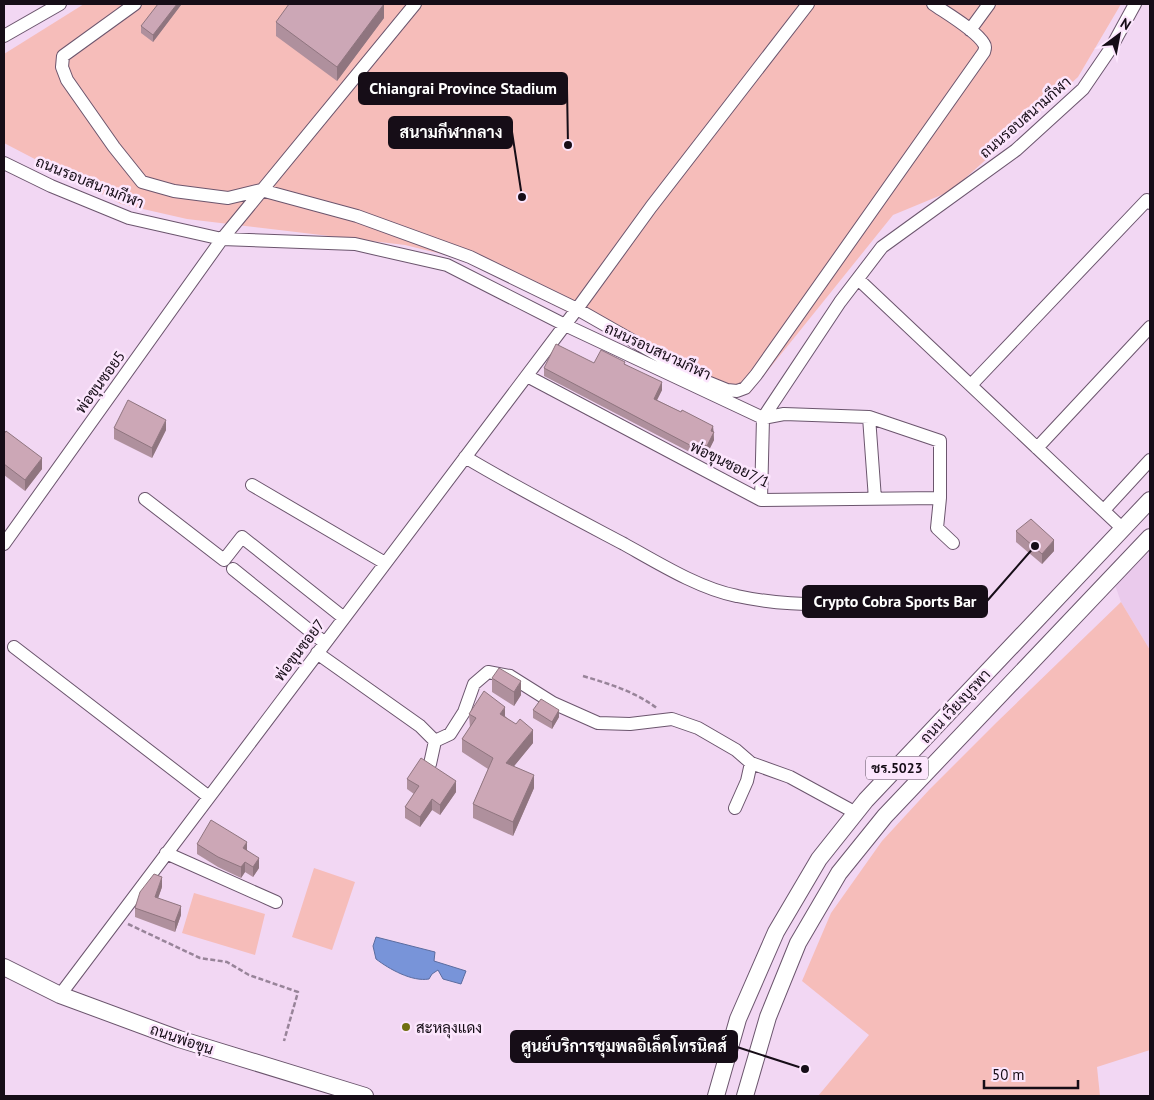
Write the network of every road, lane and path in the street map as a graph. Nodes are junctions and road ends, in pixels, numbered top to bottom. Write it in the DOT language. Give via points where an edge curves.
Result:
graph roads {
  1 [pos="60,4"];
  2 [pos="135,4"];
  3 [pos="808,4"];
  4 [pos="933,4"];
  5 [pos="989,4"];
  6 [pos="1135,4"];
  7 [pos="409,6"];
  8 [pos="970,30"];
  9 [pos="4,36"];
  10 [pos="4,163"];
  11 [pos="261,190"];
  12 [pos="1150,203"];
  13 [pos="222,239"];
  14 [pos="858,279"];
  15 [pos="577,309"];
  16 [pos="565,325"];
  17 [pos="1150,326"];
  18 [pos="527,376"];
  19 [pos="971,385"];
  20 [pos="869,417"];
  21 [pos="763,418"];
  22 [pos="1037,448"];
  23 [pos="465,457"];
  24 [pos="1150,460"];
  25 [pos="252,485"];
  26 [pos="145,498"];
  27 [pos="940,498"];
  28 [pos="875,499"];
  29 [pos="762,500"];
  30 [pos="1150,500"];
  31 [pos="1104,510"];
  32 [pos="1123,529"];
  33 [pos="1150,537"];
  34 [pos="953,543"];
  35 [pos="4,544"];
  36 [pos="385,563"];
  37 [pos="233,569"];
  38 [pos="930,599"];
  39 [pos="344,618"];
  40 [pos="14,647"];
  41 [pos="321,648"];
  42 [pos="583,676"];
  43 [pos="672,719"];
  44 [pos="435,741"];
  45 [pos="751,763"];
  46 [pos="430,764"];
  47 [pos="209,797"];
  48 [pos="735,808"];
  49 [pos="856,813"];
  50 [pos="166,854"];
  51 [pos="276,902"];
  52 [pos="117,919"];
  53 [pos="4,967"];
  54 [pos="60,995"];
  55 [pos="284,1042"];
  56 [pos="716,1093"];
  57 [pos="747,1094"];
  58 [pos="365,1096"];
  1 -- 9 [label="street"];
  2 -- 11 [label="street" via="63,56 62,67 67,80 142,182 174,191 228,198"];
  3 -- 15 [label="street, พ่อขุนซอย7" via="651,207"];
  4 -- 8 [label="street"];
  5 -- 8 [label="street"];
  6 -- 14 [label="street, ถนนรอบสนามกีฬา" via="1112,48 1083,89 1016,150 882,247"];
  7 -- 11 [label="street, พ่อขุนซอย5"];
  8 -- 15 [label="street" via="984,43 984,52 745,388 727,390 700,379"];
  10 -- 13 [label="street, ถนนรอบสนามกีฬา" via="129,218"];
  11 -- 13 [label="street, พ่อขุนซอย5"];
  11 -- 15 [label="street" via="357,216 470,257"];
  12 -- 19 [label="street" via="1147,200"];
  13 -- 16 [label="street, ถนนรอบสนามกีฬา" via="355,244 447,265"];
  13 -- 35 [label="street, พ่อขุนซอย5"];
  14 -- 19 [label="street"];
  14 -- 21 [label="street, ถนนรอบสนามกีฬา"];
  15 -- 16 [label="street, พ่อขุนซอย7"];
  16 -- 18 [label="street, พ่อขุนซอย7"];
  16 -- 21 [label="street, ถนนรอบสนามกีฬา"];
  17 -- 22 [label="street"];
  18 -- 23 [label="street, พ่อขุนซอย7"];
  18 -- 29 [label="street, พ่อขุนซอย7/1"];
  19 -- 22 [label="street"];
  20 -- 21 [label="street" via="784,414"];
  20 -- 27 [label="street" via="940,441"];
  20 -- 28 [label="street"];
  21 -- 29 [label="street"];
  22 -- 31 [label="street"];
  23 -- 36 [label="street, พ่อขุนซอย7"];
  23 -- 38 [label="street" via="698,583 736,596 782,603 834,605"];
  24 -- 31 [label="street"];
  25 -- 36 [label="street"];
  26 -- 39 [label="street" via="224,560 242,537"];
  27 -- 28 [label="street, พ่อขุนซอย7/1"];
  27 -- 34 [label="street" via="937,528"];
  28 -- 29 [label="street, พ่อขุนซอย7/1"];
  30 -- 32 [label="main road, ถนน เวียงบูรพา / ชร.5023"];
  31 -- 32 [label="street"];
  32 -- 49 [label="main road, ถนน เวียงบูรพา / ชร.5023"];
  33 -- 57 [label="main road, ถนน เวียงบูรพา / ชร.5023" via="885,816 839,873 798,943 768,1017"];
  36 -- 39 [label="street, พ่อขุนซอย7"];
  37 -- 41 [label="street"];
  39 -- 41 [label="street, พ่อขุนซอย7"];
  40 -- 47 [label="street"];
  41 -- 44 [label="street"];
  41 -- 47 [label="street, พ่อขุนซอย7"];
  42 -- 43 [label="path" via="630,692"];
  43 -- 44 [label="street" via="630,724 598,723 553,703 510,676 488,672 474,684 464,712 450,734"];
  43 -- 45 [label="street" via="698,728 736,750"];
  44 -- 46 [label="street"];
  45 -- 48 [label="street"];
  45 -- 49 [label="street" via="790,777"];
  47 -- 50 [label="street, พ่อขุนซอย7"];
  49 -- 56 [label="main road, ถนน เวียงบูรพา / ชร.5023" via="819,859 776,932 738,1019"];
  50 -- 51 [label="street"];
  50 -- 52 [label="street, พ่อขุนซอย7"];
  52 -- 54 [label="street, พ่อขุนซอย7"];
  52 -- 55 [label="path" via="200,958 227,962 249,975 298,992"];
  53 -- 54 [label="main road, ถนนพ่อขุน"];
  54 -- 58 [label="main road, ถนนพ่อขุน" via="179,1039"];
}
